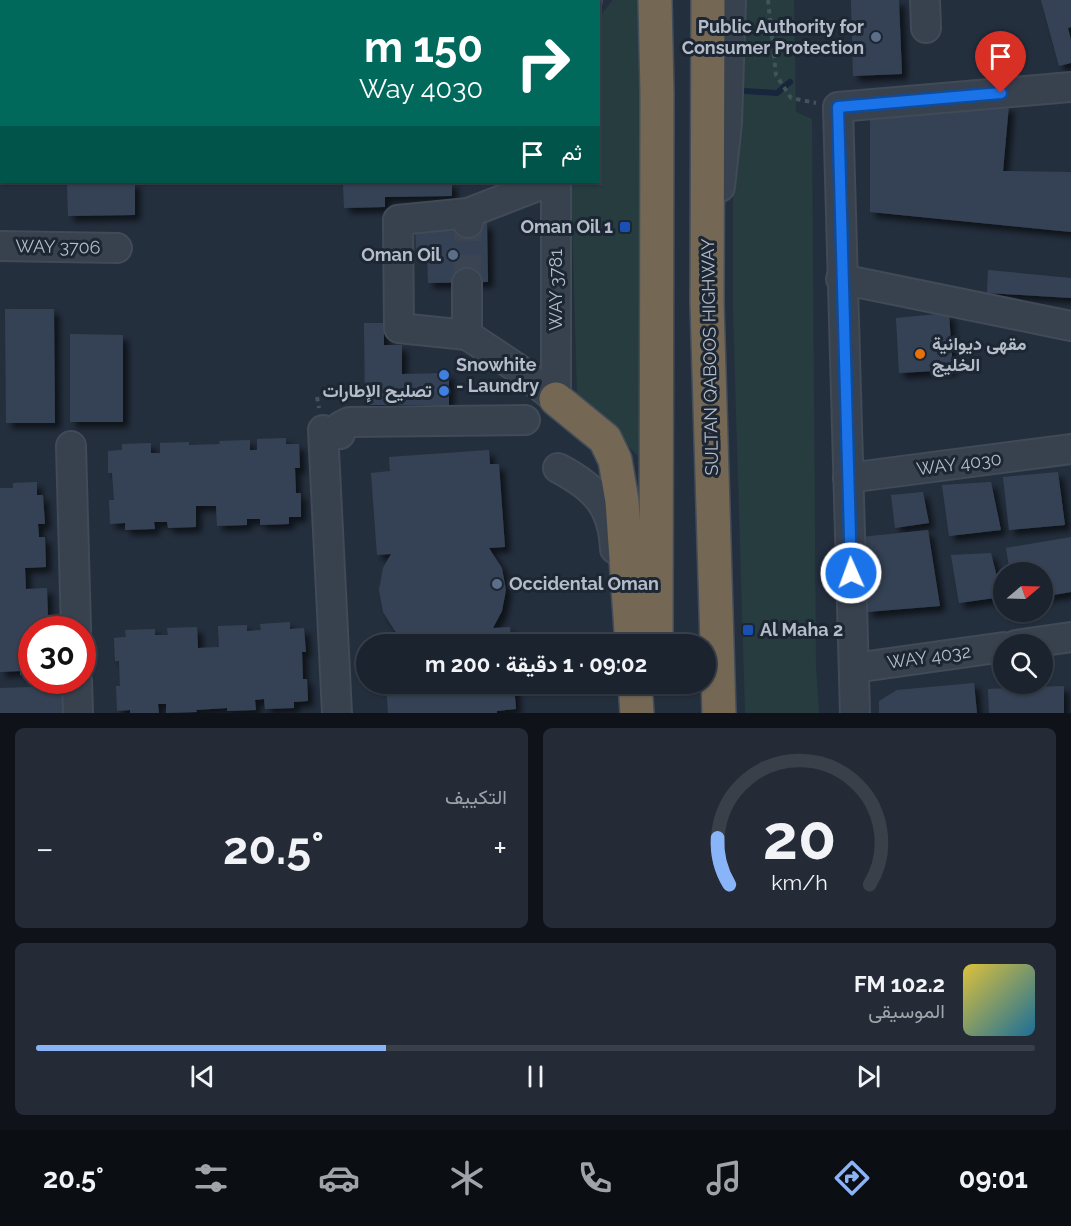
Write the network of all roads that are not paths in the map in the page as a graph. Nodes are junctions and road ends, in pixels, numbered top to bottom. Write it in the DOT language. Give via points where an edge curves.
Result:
graph roads {
  1 [pos="655,0"];
  2 [pos="708,0"];
  3 [pos="731,0"];
  4 [pos="925,0"];
  5 [pos="926,28"];
  6 [pos="1071,87"];
  7 [pos="546,183"];
  8 [pos="556,183"];
  9 [pos="0,246"];
  10 [pos="117,248"];
  11 [pos="841,279"];
  12 [pos="467,283"];
  13 [pos="707,303"];
  14 [pos="1071,326"];
  15 [pos="467,335"];
  16 [pos="555,399"];
  17 [pos="525,420"];
  18 [pos="71,446"];
  19 [pos="1071,449"];
  20 [pos="558,468"];
  21 [pos="848,478"];
  22 [pos="76,616"];
  23 [pos="619,634"];
  24 [pos="631,634"];
  25 [pos="656,634"];
  26 [pos="1071,637"];
  27 [pos="1053,640"];
  28 [pos="993,649"];
  29 [pos="854,668"];
  30 [pos="77,694"];
  31 [pos="625,694"];
  32 [pos="636,694"];
  33 [pos="657,694"];
  34 [pos="78,713"];
  35 [pos="337,713"];
  36 [pos="626,713"];
  37 [pos="637,713"];
  38 [pos="658,713"];
  39 [pos="719,713"];
  40 [pos="855,713"];
  1 -- 25 [label="highway"];
  2 -- 13 [label="highway, SULTAN QABOOS HIGHWAY"];
  3 -- 13 [label="street" via="727,123"];
  4 -- 5 [label="street"];
  6 -- 11 [label="street" via="838,107"];
  7 -- 15 [label="street" via="468,218 398,219 399,328"];
  8 -- 16 [label="street, WAY 3781"];
  9 -- 10 [label="street, WAY 3706"];
  11 -- 14 [label="street"];
  11 -- 21 [label="street"];
  12 -- 15 [label="street"];
  13 -- 39 [label="highway, SULTAN QABOOS HIGHWAY"];
  15 -- 16 [label="street"];
  16 -- 24 [label="highway" via="605,439 615,460 622,501"];
  17 -- 35 [label="street" via="349,422 331,432"];
  18 -- 22 [label="street"];
  19 -- 21 [label="street, WAY 4030"];
  20 -- 23 [label="street" via="597,495 609,515 615,538"];
  21 -- 29 [label="street"];
  26 -- 27 [label="street"];
  28 -- 29 [label="street, WAY 4032"];
  29 -- 40 [label="street"];
  30 -- 34 [label="street"];
  31 -- 36 [label="street"];
  32 -- 37 [label="highway"];
  33 -- 38 [label="highway"];
}
